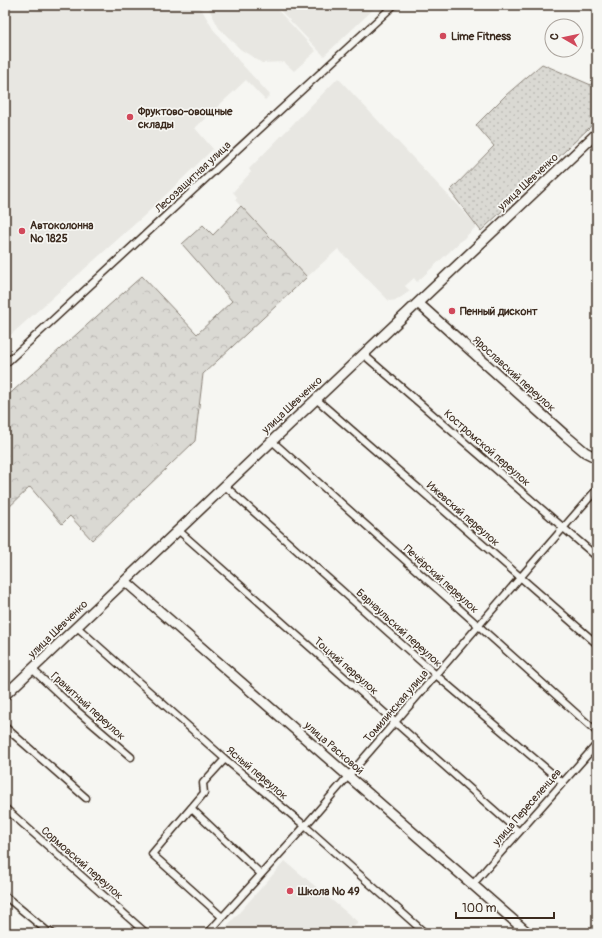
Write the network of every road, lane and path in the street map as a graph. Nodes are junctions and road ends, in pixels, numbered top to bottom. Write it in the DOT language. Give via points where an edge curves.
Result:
graph roads {
  1 [pos="394,5"];
  2 [pos="597,133"];
  3 [pos="418,303"];
  4 [pos="364,354"];
  5 [pos="5,364"];
  6 [pos="316,399"];
  7 [pos="272,441"];
  8 [pos="597,458"];
  9 [pos="225,486"];
  10 [pos="597,489"];
  11 [pos="564,528"];
  12 [pos="178,530"];
  13 [pos="597,557"];
  14 [pos="520,576"];
  15 [pos="125,581"];
  16 [pos="479,626"];
  17 [pos="77,627"];
  18 [pos="597,644"];
  19 [pos="32,669"];
  20 [pos="436,675"];
  21 [pos="5,695"];
  22 [pos="395,723"];
  23 [pos="5,727"];
  24 [pos="597,732"];
  25 [pos="597,744"];
  26 [pos="131,757"];
  27 [pos="225,759"];
  28 [pos="348,776"];
  29 [pos="562,782"];
  30 [pos="86,798"];
  31 [pos="5,808"];
  32 [pos="191,808"];
  33 [pos="305,826"];
  34 [pos="519,832"];
  35 [pos="261,874"];
  36 [pos="473,884"];
  37 [pos="5,896"];
  38 [pos="222,917"];
  39 [pos="52,933"];
  40 [pos="146,933"];
  41 [pos="208,933"];
  42 [pos="425,933"];
  43 [pos="528,933"];
  1 -- 5 [label="street, Лесозащитная улица"];
  2 -- 3 [label="main road, улица Шевченко"];
  3 -- 4 [label="main road, улица Шевченко"];
  3 -- 8 [label="main road, Ярославский переулок" via="566,436 585,452"];
  4 -- 6 [label="main road, улица Шевченко"];
  4 -- 11 [label="street, Костромской переулок"];
  6 -- 7 [label="main road, улица Шевченко"];
  6 -- 14 [label="street, Ижевский переулок"];
  7 -- 9 [label="main road, улица Шевченко"];
  7 -- 16 [label="street, Печёрский переулок"];
  9 -- 12 [label="main road, улица Шевченко"];
  9 -- 20 [label="street, Барнаульский переулок"];
  10 -- 11 [label="street, Томилинская улица"];
  11 -- 13 [label="street, Костромской переулок"];
  11 -- 14 [label="street, Томилинская улица"];
  12 -- 15 [label="main road, улица Шевченко"];
  12 -- 22 [label="street, Тоцкий переулок"];
  14 -- 16 [label="street, Томилинская улица"];
  14 -- 18 [label="street, Ижевский переулок"];
  15 -- 17 [label="main road, улица Шевченко"];
  15 -- 28 [label="main road, улица Расковой"];
  16 -- 20 [label="street, Томилинская улица"];
  16 -- 24 [label="street, Печёрский переулок"];
  17 -- 19 [label="main road, улица Шевченко"];
  17 -- 27 [label="street, Ясный переулок"];
  19 -- 21 [label="main road, улица Шевченко"];
  19 -- 26 [label="street, Гранитный переулок"];
  20 -- 22 [label="street, Томилинская улица"];
  20 -- 29 [label="street, Барнаульский переулок"];
  22 -- 28 [label="street, Томилинская улица"];
  22 -- 34 [label="street, Тоцкий переулок"];
  23 -- 30 [label="street"];
  25 -- 29 [label="street, улица Переселенцев"];
  27 -- 32 [label="street" via="204,783 204,793"];
  27 -- 33 [label="street, Ясный переулок"];
  28 -- 33 [label="street, Томилинская улица"];
  28 -- 36 [label="main road, улица Расковой"];
  29 -- 34 [label="street, улица Переселенцев"];
  31 -- 40 [label="street, Сормовский переулок"];
  32 -- 35 [label="street"];
  32 -- 38 [label="street" via="152,854"];
  33 -- 35 [label="street, Томилинская улица"];
  33 -- 42 [label="street, Ясный переулок"];
  34 -- 36 [label="street, улица Переселенцев"];
  35 -- 38 [label="street, Томилинская улица"];
  36 -- 43 [label="main road, улица Расковой"];
  37 -- 39 [label="street"];
  38 -- 41 [label="street, Томилинская улица"];
}
